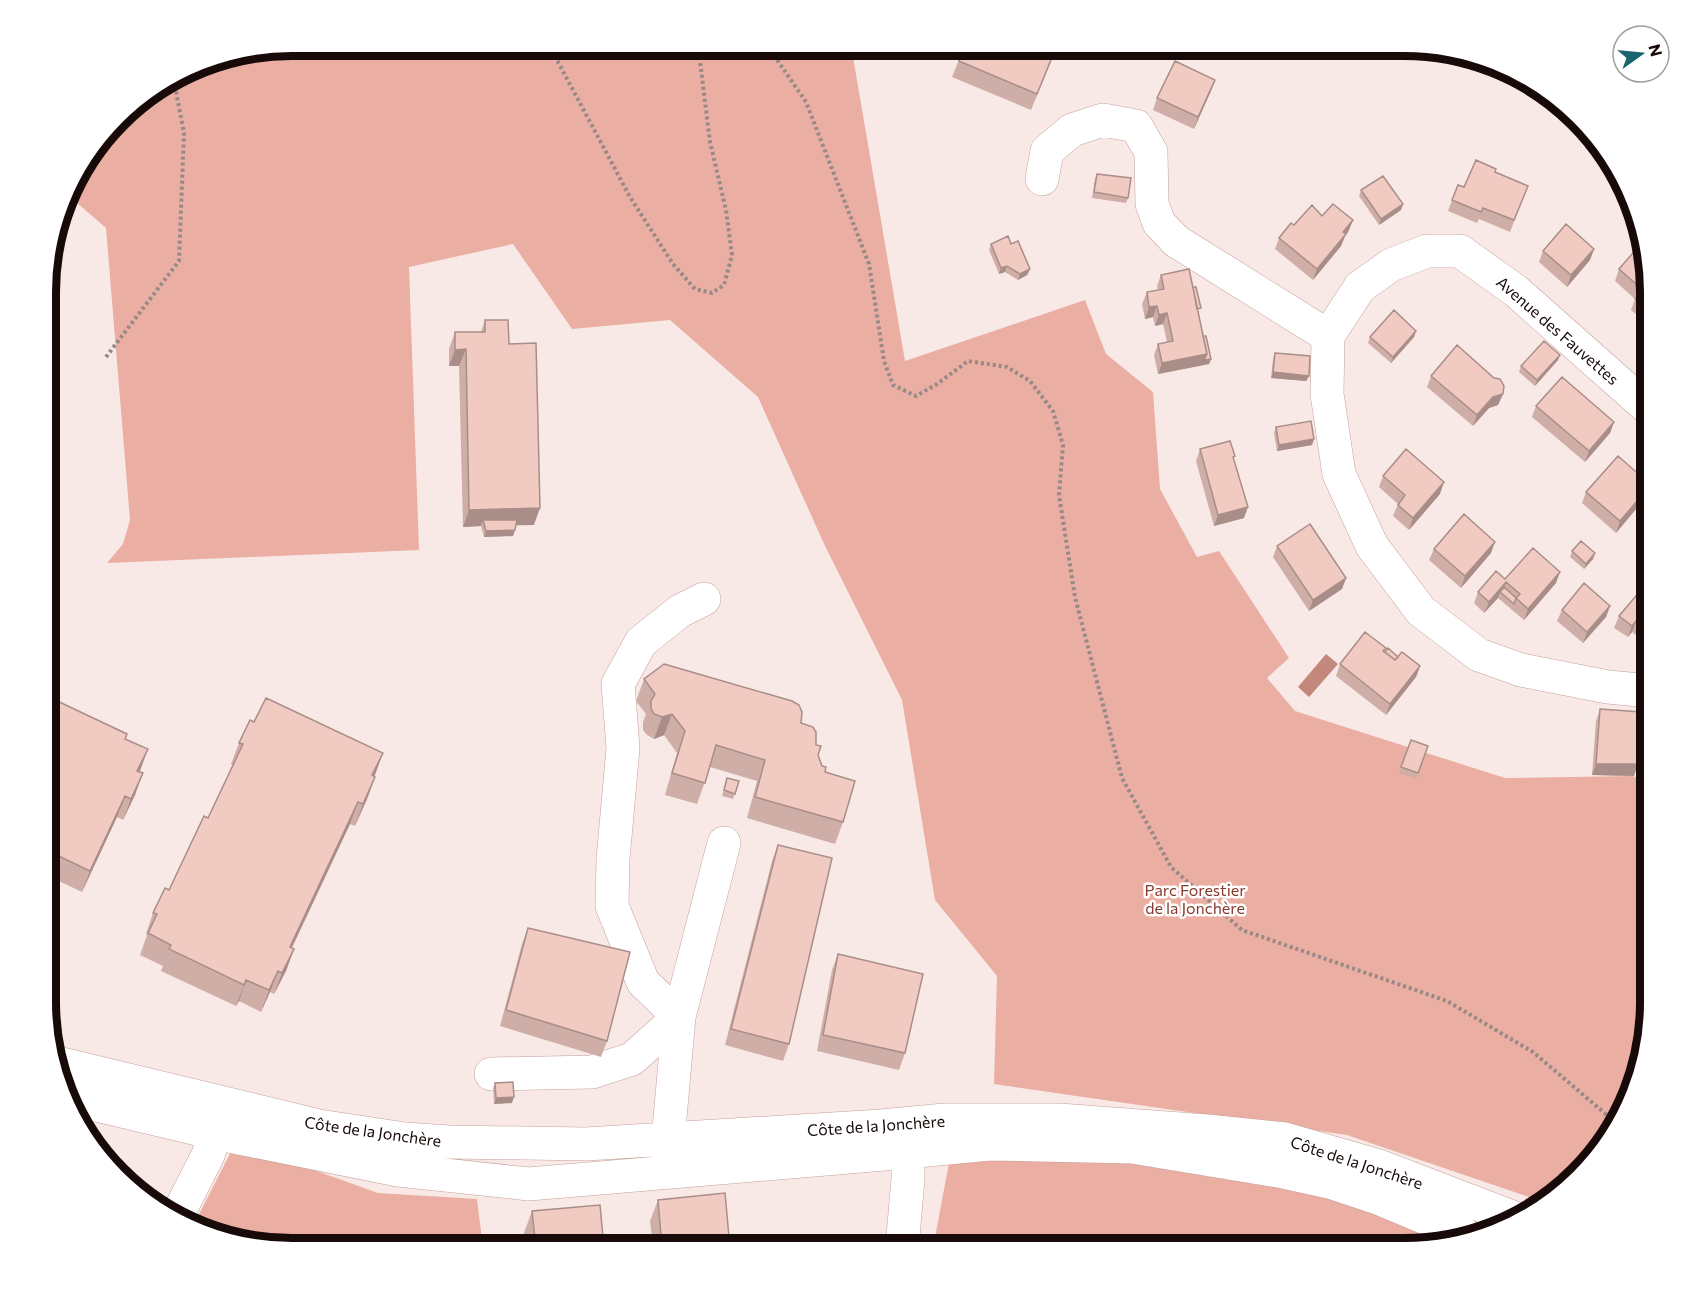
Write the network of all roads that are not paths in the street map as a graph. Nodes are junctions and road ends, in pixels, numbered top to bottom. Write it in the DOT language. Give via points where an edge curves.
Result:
graph roads {
  1 [pos="1041,179"];
  2 [pos="1328,336"];
  3 [pos="1640,401"];
  4 [pos="704,599"];
  5 [pos="1640,690"];
  6 [pos="724,843"];
  7 [pos="679,1017"];
  8 [pos="65,1065"];
  9 [pos="491,1074"];
  10 [pos="77,1099"];
  11 [pos="219,1118"];
  12 [pos="669,1138"];
  13 [pos="908,1138"];
  14 [pos="669,1171"];
  15 [pos="180,1209"];
  16 [pos="1505,1214"];
  17 [pos="1457,1231"];
  18 [pos="903,1238"];
  1 -- 2 [label="street" via="1047,151 1072,130 1103,120 1136,126 1151,152 1152,204 1159,222 1176,241"];
  2 -- 3 [label="street, Avenue des Fauvettes" via="1360,287 1391,265 1426,251 1460,251 1516,291"];
  2 -- 5 [label="street" via="1327,394 1339,474 1372,546 1421,611 1479,655 1521,670"];
  4 -- 7 [label="street" via="680,611 641,642 618,684 623,748 612,906 643,982"];
  6 -- 7 [label="street"];
  7 -- 9 [label="street" via="632,1059 592,1072"];
  7 -- 12 [label="street"];
  8 -- 11 [label="street, Côte de la Jonchère"];
  10 -- 11 [label="street, Côte de la Jonchère"];
  11 -- 12 [label="street, Côte de la Jonchère" via="449,1142 586,1144"];
  11 -- 14 [label="street, Côte de la Jonchère" via="398,1170 529,1184"];
  11 -- 15 [label="street" via="208,1155"];
  12 -- 13 [label="street, Côte de la Jonchère"];
  12 -- 14 [label="street"];
  13 -- 14 [label="street, Côte de la Jonchère"];
  13 -- 16 [label="street, Côte de la Jonchère" via="945,1120 1059,1120 1285,1139 1376,1165"];
  13 -- 17 [label="street, Côte de la Jonchère" via="989,1144 1132,1146 1333,1182"];
  13 -- 18 [label="street"];
}
